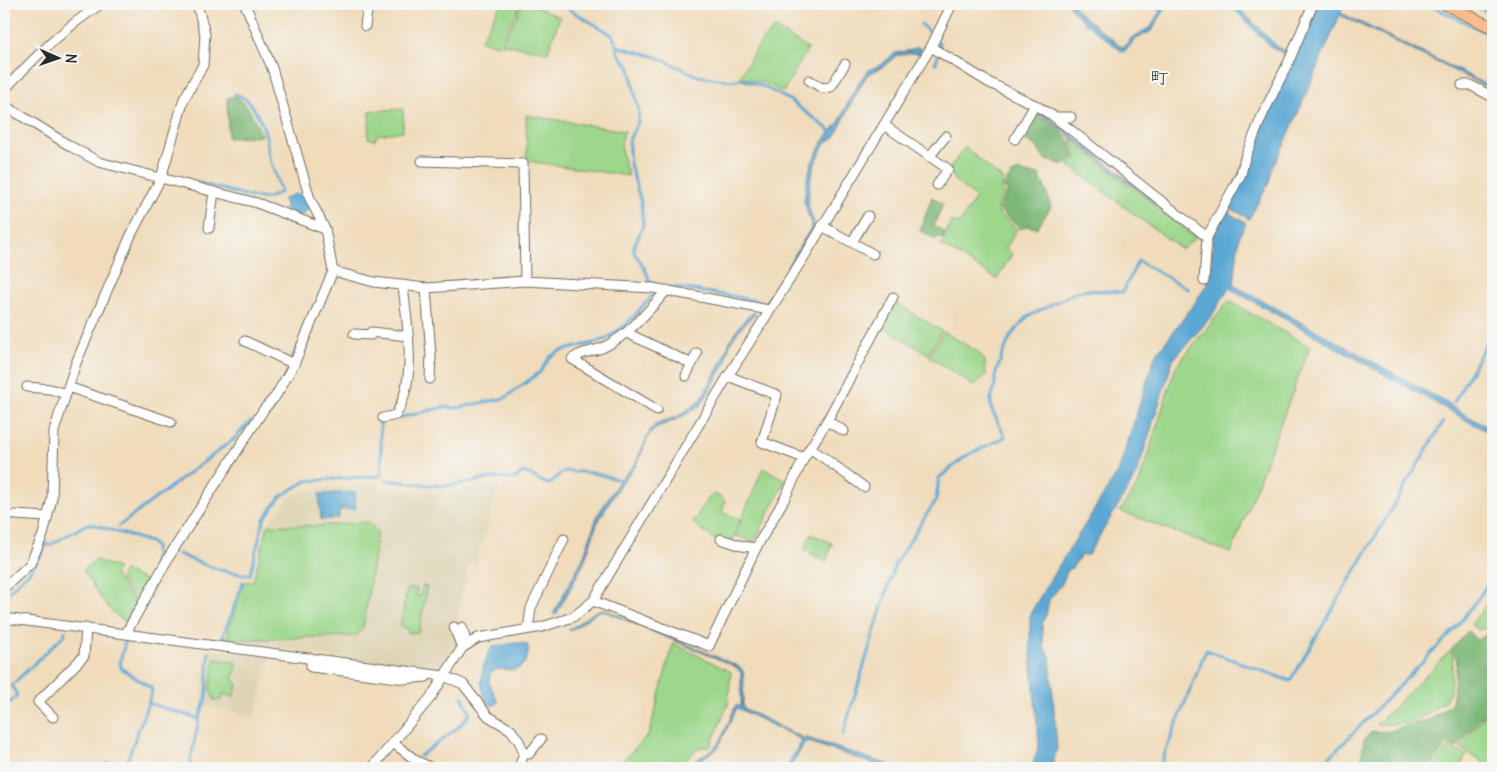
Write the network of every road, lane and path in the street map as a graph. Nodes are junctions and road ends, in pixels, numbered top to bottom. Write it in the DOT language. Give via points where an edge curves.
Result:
graph roads {
  1 [pos="99,4"];
  2 [pos="197,4"];
  3 [pos="245,4"];
  4 [pos="368,4"];
  5 [pos="952,4"];
  6 [pos="1313,4"];
  7 [pos="1444,4"];
  8 [pos="365,26"];
  9 [pos="1493,28"];
  10 [pos="930,47"];
  11 [pos="845,64"];
  12 [pos="809,80"];
  13 [pos="1462,85"];
  14 [pos="4,90"];
  15 [pos="1493,97"];
  16 [pos="4,105"];
  17 [pos="1035,105"];
  18 [pos="1071,116"];
  19 [pos="1055,117"];
  20 [pos="884,125"];
  21 [pos="946,136"];
  22 [pos="1014,139"];
  23 [pos="929,157"];
  24 [pos="422,161"];
  25 [pos="161,178"];
  26 [pos="936,186"];
  27 [pos="214,192"];
  28 [pos="868,216"];
  29 [pos="822,226"];
  30 [pos="208,228"];
  31 [pos="325,229"];
  32 [pos="1207,237"];
  33 [pos="852,242"];
  34 [pos="873,254"];
  35 [pos="333,271"];
  36 [pos="525,281"];
  37 [pos="1204,281"];
  38 [pos="403,285"];
  39 [pos="426,288"];
  40 [pos="667,290"];
  41 [pos="893,297"];
  42 [pos="769,310"];
  43 [pos="626,333"];
  44 [pos="354,334"];
  45 [pos="407,336"];
  46 [pos="245,341"];
  47 [pos="698,354"];
  48 [pos="294,364"];
  49 [pos="692,364"];
  50 [pos="686,376"];
  51 [pos="728,376"];
  52 [pos="430,379"];
  53 [pos="27,386"];
  54 [pos="67,391"];
  55 [pos="657,410"];
  56 [pos="383,418"];
  57 [pos="827,421"];
  58 [pos="171,422"];
  59 [pos="844,431"];
  60 [pos="810,448"];
  61 [pos="804,458"];
  62 [pos="864,487"];
  63 [pos="15,515"];
  64 [pos="47,517"];
  65 [pos="564,539"];
  66 [pos="721,539"];
  67 [pos="756,548"];
  68 [pos="5,586"];
  69 [pos="593,601"];
  70 [pos="4,618"];
  71 [pos="458,627"];
  72 [pos="86,628"];
  73 [pos="528,629"];
  74 [pos="126,633"];
  75 [pos="464,647"];
  76 [pos="442,676"];
  77 [pos="53,717"];
  78 [pos="541,739"];
  79 [pos="392,744"];
  80 [pos="524,753"];
  81 [pos="372,768"];
  82 [pos="432,768"];
  83 [pos="519,768"];
  1 -- 14 [label="street" via="60,33"];
  2 -- 25 [label="street" via="205,34 203,65 184,99"];
  3 -- 31 [label="street" via="272,68 310,199"];
  4 -- 8 [label="street"];
  5 -- 10 [label="street"];
  6 -- 32 [label="street" via="1255,133 1241,174"];
  7 -- 9 [label="main road"];
  10 -- 17 [label="street" via="988,82"];
  10 -- 20 [label="street"];
  11 -- 12 [label="street" via="831,87 822,88"];
  13 -- 15 [label="street" via="1470,85"];
  16 -- 25 [label="street" via="99,162"];
  17 -- 19 [label="street"];
  17 -- 22 [label="street"];
  18 -- 19 [label="street"];
  19 -- 32 [label="street"];
  20 -- 23 [label="street"];
  20 -- 29 [label="street"];
  21 -- 23 [label="street"];
  23 -- 26 [label="street" via="948,169"];
  24 -- 36 [label="street" via="522,164"];
  25 -- 27 [label="street"];
  25 -- 54 [label="street" via="131,235"];
  27 -- 30 [label="street"];
  27 -- 31 [label="street" via="257,203"];
  28 -- 33 [label="street"];
  29 -- 33 [label="street"];
  29 -- 42 [label="street"];
  31 -- 35 [label="street"];
  32 -- 37 [label="street"];
  33 -- 34 [label="street"];
  35 -- 38 [label="street" via="374,282"];
  35 -- 48 [label="street"];
  36 -- 39 [label="street"];
  36 -- 40 [label="street"];
  38 -- 39 [label="street"];
  38 -- 45 [label="street"];
  39 -- 52 [label="street"];
  40 -- 42 [label="street"];
  40 -- 43 [label="street"];
  41 -- 57 [label="street"];
  42 -- 51 [label="street"];
  43 -- 49 [label="street"];
  43 -- 55 [label="street" via="603,348 580,353 572,359"];
  44 -- 45 [label="street" via="371,335 371,332"];
  45 -- 56 [label="street" via="408,383 396,415"];
  46 -- 48 [label="street"];
  47 -- 49 [label="street"];
  48 -- 74 [label="street" via="172,552"];
  49 -- 50 [label="street"];
  51 -- 61 [label="street" via="777,395 762,442"];
  51 -- 69 [label="street"];
  53 -- 54 [label="street"];
  54 -- 58 [label="street"];
  54 -- 64 [label="street" via="54,431 52,498"];
  57 -- 59 [label="street"];
  57 -- 60 [label="street"];
  60 -- 61 [label="street"];
  60 -- 62 [label="street"];
  61 -- 67 [label="street"];
  63 -- 64 [label="street"];
  64 -- 68 [label="street" via="30,564"];
  65 -- 73 [label="street" via="531,608"];
  66 -- 67 [label="street"];
  67 -- 69 [label="street" via="709,646"];
  69 -- 73 [label="street" via="573,617"];
  70 -- 72 [label="street"];
  71 -- 75 [label="street"];
  72 -- 74 [label="street"];
  72 -- 77 [label="street" via="84,656 38,702"];
  73 -- 75 [label="street" via="478,638"];
  74 -- 76 [label="street"];
  75 -- 76 [label="street"];
  76 -- 79 [label="street" via="431,697"];
  76 -- 80 [label="street" via="463,684 488,716 511,730"];
  78 -- 80 [label="street" via="529,754"];
  79 -- 81 [label="street"];
  79 -- 82 [label="street"];
  80 -- 83 [label="street"];
}
